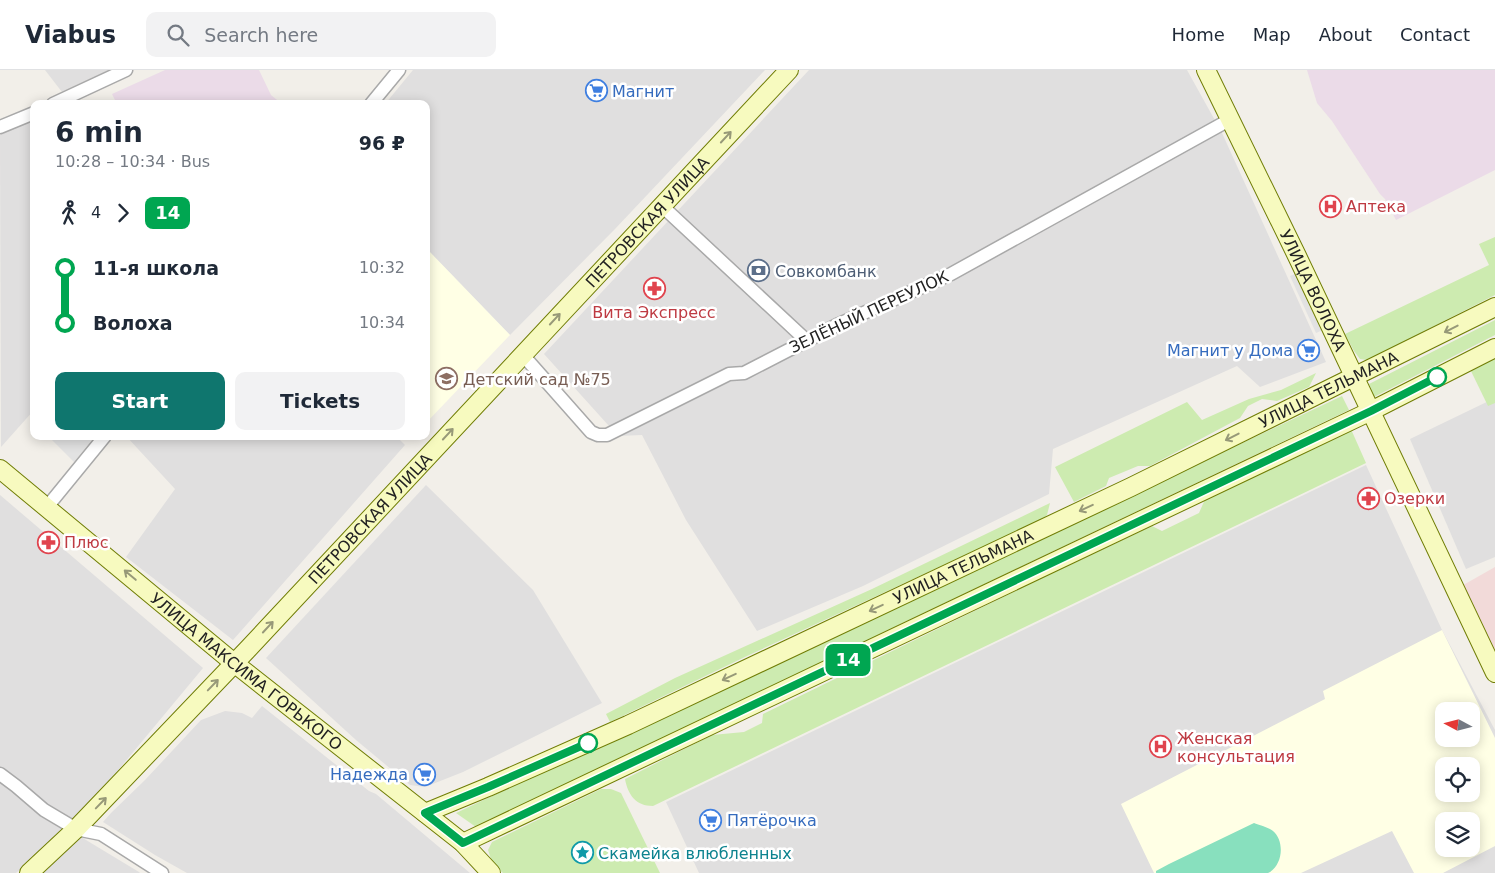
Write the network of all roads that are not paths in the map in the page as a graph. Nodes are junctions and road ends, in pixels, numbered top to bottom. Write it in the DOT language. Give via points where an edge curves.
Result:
graph roads {
  1 [pos="126,70"];
  2 [pos="399,70"];
  3 [pos="789,70"];
  4 [pos="1206,70"];
  5 [pos="62,100"];
  6 [pos="374,100"];
  7 [pos="30,114"];
  8 [pos="1231,119"];
  9 [pos="0,128"];
  10 [pos="662,206"];
  11 [pos="1495,307"];
  12 [pos="807,341"];
  13 [pos="1495,348"];
  14 [pos="522,354"];
  15 [pos="1355,377"];
  16 [pos="1371,411"];
  17 [pos="102,440"];
  18 [pos="0,469"];
  19 [pos="47,507"];
  20 [pos="234,663"];
  21 [pos="1495,673"];
  22 [pos="0,774"];
  23 [pos="425,813"];
  24 [pos="76,829"];
  25 [pos="463,843"];
  26 [pos="29,873"];
  27 [pos="162,873"];
  28 [pos="491,873"];
  1 -- 5 [label="street"];
  2 -- 6 [label="street"];
  10 -- 3 [label="main road, ПЕТРОВСКАЯ УЛИЦА, one-way"];
  4 -- 8 [label="main road, УЛИЦА ВОЛОХА"];
  7 -- 9 [label="street"];
  8 -- 12 [label="street, ЗЕЛЁНЫЙ ПЕРЕУЛОК" via="951,274"];
  8 -- 15 [label="main road, УЛИЦА ВОЛОХА"];
  10 -- 12 [label="street"];
  14 -- 10 [label="main road, ПЕТРОВСКАЯ УЛИЦА, one-way"];
  11 -- 15 [label="main road, УЛИЦА ТЕЛЬМАНА, one-way"];
  12 -- 14 [label="street, ЗЕЛЁНЫЙ ПЕРЕУЛОК" via="744,373 729,374 606,435 591,432"];
  13 -- 16 [label="main road"];
  20 -- 14 [label="main road, ПЕТРОВСКАЯ УЛИЦА, one-way"];
  15 -- 16 [label="main road, УЛИЦА ВОЛОХА"];
  15 -- 23 [label="main road, УЛИЦА ТЕЛЬМАНА, one-way" via="1131,487 628,725"];
  16 -- 21 [label="main road, УЛИЦА ВОЛОХА"];
  16 -- 25 [label="main road"];
  17 -- 19 [label="street"];
  18 -- 19 [label="main road, УЛИЦА МАКСИМА ГОРЬКОГО"];
  20 -- 19 [label="main road, УЛИЦА МАКСИМА ГОРЬКОГО, one-way"];
  20 -- 23 [label="main road, УЛИЦА МАКСИМА ГОРЬКОГО"];
  24 -- 20 [label="main road, ПЕТРОВСКАЯ УЛИЦА, one-way"];
  22 -- 24 [label="street" via="44,810"];
  23 -- 25 [label="main road, УЛИЦА МАКСИМА ГОРЬКОГО"];
  24 -- 26 [label="main road, ПЕТРОВСКАЯ УЛИЦА"];
  24 -- 27 [label="street" via="101,834"];
  25 -- 28 [label="main road, УЛИЦА МАКСИМА ГОРЬКОГО"];
}
